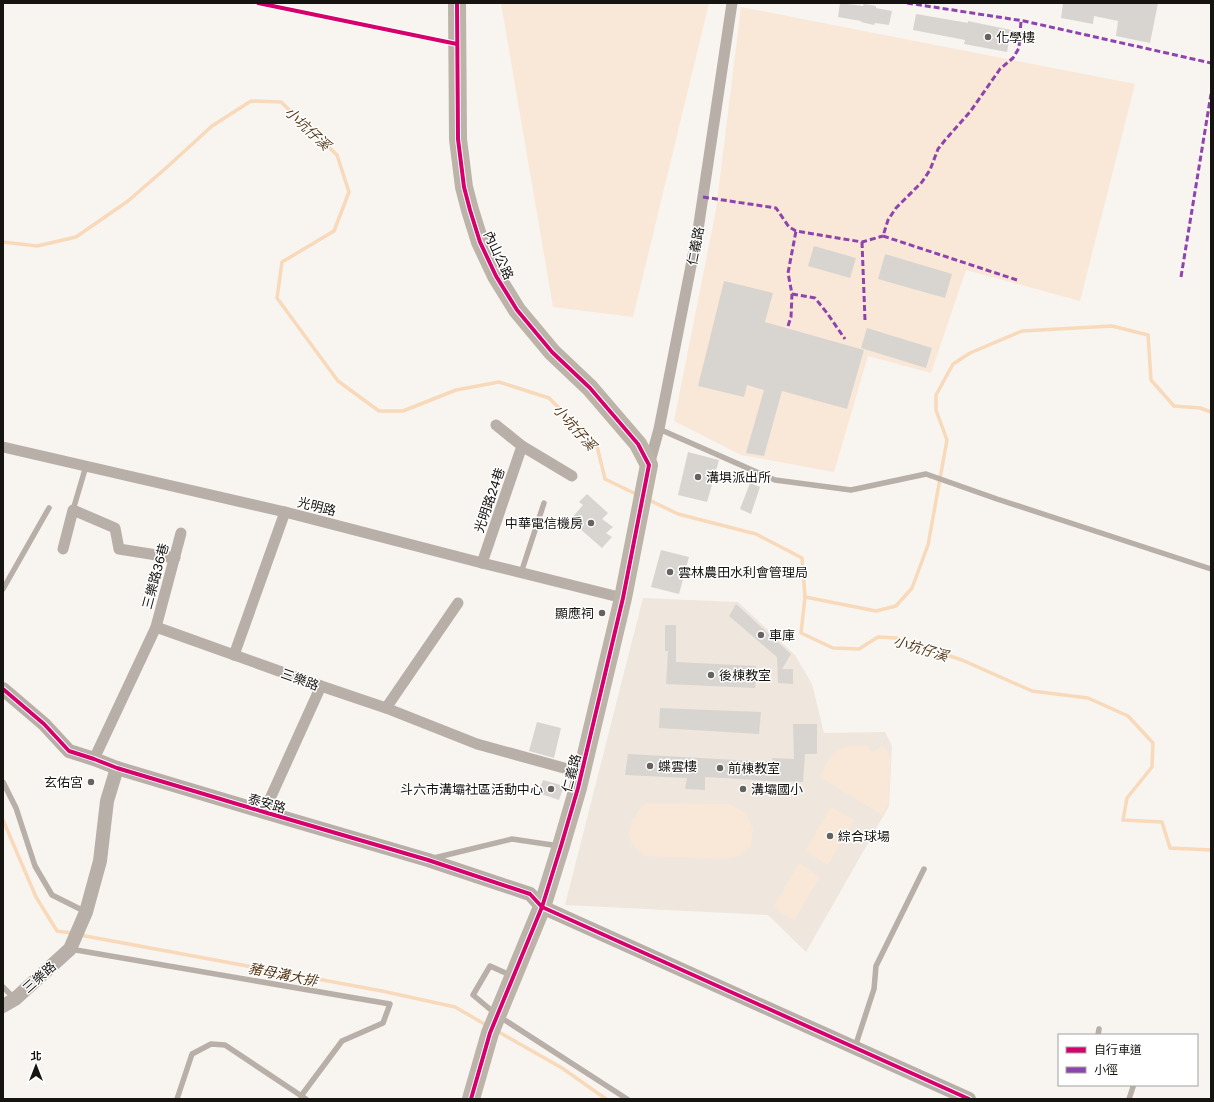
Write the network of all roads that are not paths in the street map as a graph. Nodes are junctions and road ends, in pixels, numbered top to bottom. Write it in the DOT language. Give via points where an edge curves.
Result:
graph roads {
  1 [pos="457,3"];
  2 [pos="732,3"];
  3 [pos="496,425"];
  4 [pos="659,429"];
  5 [pos="522,446"];
  6 [pos="3,447"];
  7 [pos="649,465"];
  8 [pos="86,466"];
  9 [pos="572,476"];
  10 [pos="544,503"];
  11 [pos="49,508"];
  12 [pos="73,510"];
  13 [pos="285,512"];
  14 [pos="181,533"];
  15 [pos="63,549"];
  16 [pos="175,558"];
  17 [pos="482,563"];
  18 [pos="1211,569"];
  19 [pos="521,573"];
  20 [pos="3,589"];
  21 [pos="623,598"];
  22 [pos="458,603"];
  23 [pos="156,627"];
  24 [pos="234,655"];
  25 [pos="321,686"];
  26 [pos="3,689"];
  27 [pos="386,708"];
  28 [pos="94,759"];
  29 [pos="117,768"];
  30 [pos="582,773"];
  31 [pos="3,782"];
  32 [pos="264,812"];
  33 [pos="561,846"];
  34 [pos="428,860"];
  35 [pos="924,869"];
  36 [pos="542,907"];
  37 [pos="86,915"];
  38 [pos="71,947"];
  39 [pos="513,977"];
  40 [pos="3,987"];
  41 [pos="9,1003"];
  42 [pos="497,1015"];
  43 [pos="855,1048"];
  44 [pos="480,1064"];
  45 [pos="1133,1086"];
  46 [pos="303,1097"];
  47 [pos="177,1099"];
  48 [pos="471,1099"];
  49 [pos="484,1099"];
  50 [pos="627,1099"];
  51 [pos="969,1099"];
  52 [pos="1129,1099"];
  1 -- 7 [label="main road, 內山公路" via="459,147 464,187 480,242 496,276 517,310 552,352 590,388 618,420 638,444"];
  2 -- 4 [label="street, 仁義路" via="698,230"];
  3 -- 5 [label="street"];
  4 -- 7 [label="street, 仁義路"];
  4 -- 18 [label="lane" via="775,480 851,490 926,474"];
  5 -- 9 [label="street"];
  5 -- 17 [label="street, 光明路24巷"];
  6 -- 8 [label="street, 光明路"];
  7 -- 21 [label="main road, 仁義路"];
  8 -- 12 [label="lane"];
  8 -- 13 [label="street, 光明路"];
  10 -- 19 [label="lane"];
  11 -- 20 [label="lane"];
  12 -- 15 [label="street"];
  12 -- 16 [label="street" via="115,528 119,549"];
  13 -- 17 [label="street, 光明路"];
  13 -- 24 [label="street"];
  14 -- 16 [label="street, 三樂路36巷"];
  16 -- 23 [label="street, 三樂路36巷"];
  17 -- 19 [label="street, 光明路"];
  19 -- 21 [label="street, 光明路"];
  21 -- 30 [label="main road, 仁義路"];
  22 -- 27 [label="street"];
  23 -- 24 [label="street, 三樂路"];
  23 -- 28 [label="street"];
  24 -- 25 [label="street, 三樂路"];
  25 -- 27 [label="street, 三樂路"];
  25 -- 32 [label="street"];
  26 -- 28 [label="street, 泰安路" via="44,724 69,752"];
  27 -- 30 [label="street, 三樂路" via="477,744"];
  28 -- 29 [label="street, 泰安路"];
  29 -- 32 [label="street, 泰安路"];
  29 -- 37 [label="street" via="107,801 100,861"];
  30 -- 33 [label="main road, 仁義路"];
  31 -- 37 [label="lane" via="16,808 35,866 52,895"];
  32 -- 34 [label="street, 泰安路"];
  33 -- 34 [label="lane" via="512,839"];
  33 -- 36 [label="main road, 仁義路"];
  34 -- 36 [label="street, 泰安路" via="530,894"];
  35 -- 43 [label="lane" via="876,966 874,989"];
  36 -- 39 [label="main road, 仁義路"];
  36 -- 43 [label="street, 泰安路"];
  37 -- 38 [label="street"];
  38 -- 41 [label="street, 三樂路"];
  38 -- 46 [label="lane" via="390,1004 382,1023 342,1041"];
  39 -- 42 [label="main road, 仁義路"];
  39 -- 42 [label="lane" via="490,966 473,995"];
  40 -- 41 [label="lane"];
  42 -- 44 [label="main road, 仁義路"];
  42 -- 50 [label="lane"];
  43 -- 51 [label="street, 泰安路"];
  44 -- 48 [label="main road"];
  44 -- 49 [label="main road"];
  45 -- 52 [label="lane"];
  46 -- 47 [label="lane" via="225,1045 211,1044 192,1054"];
}
